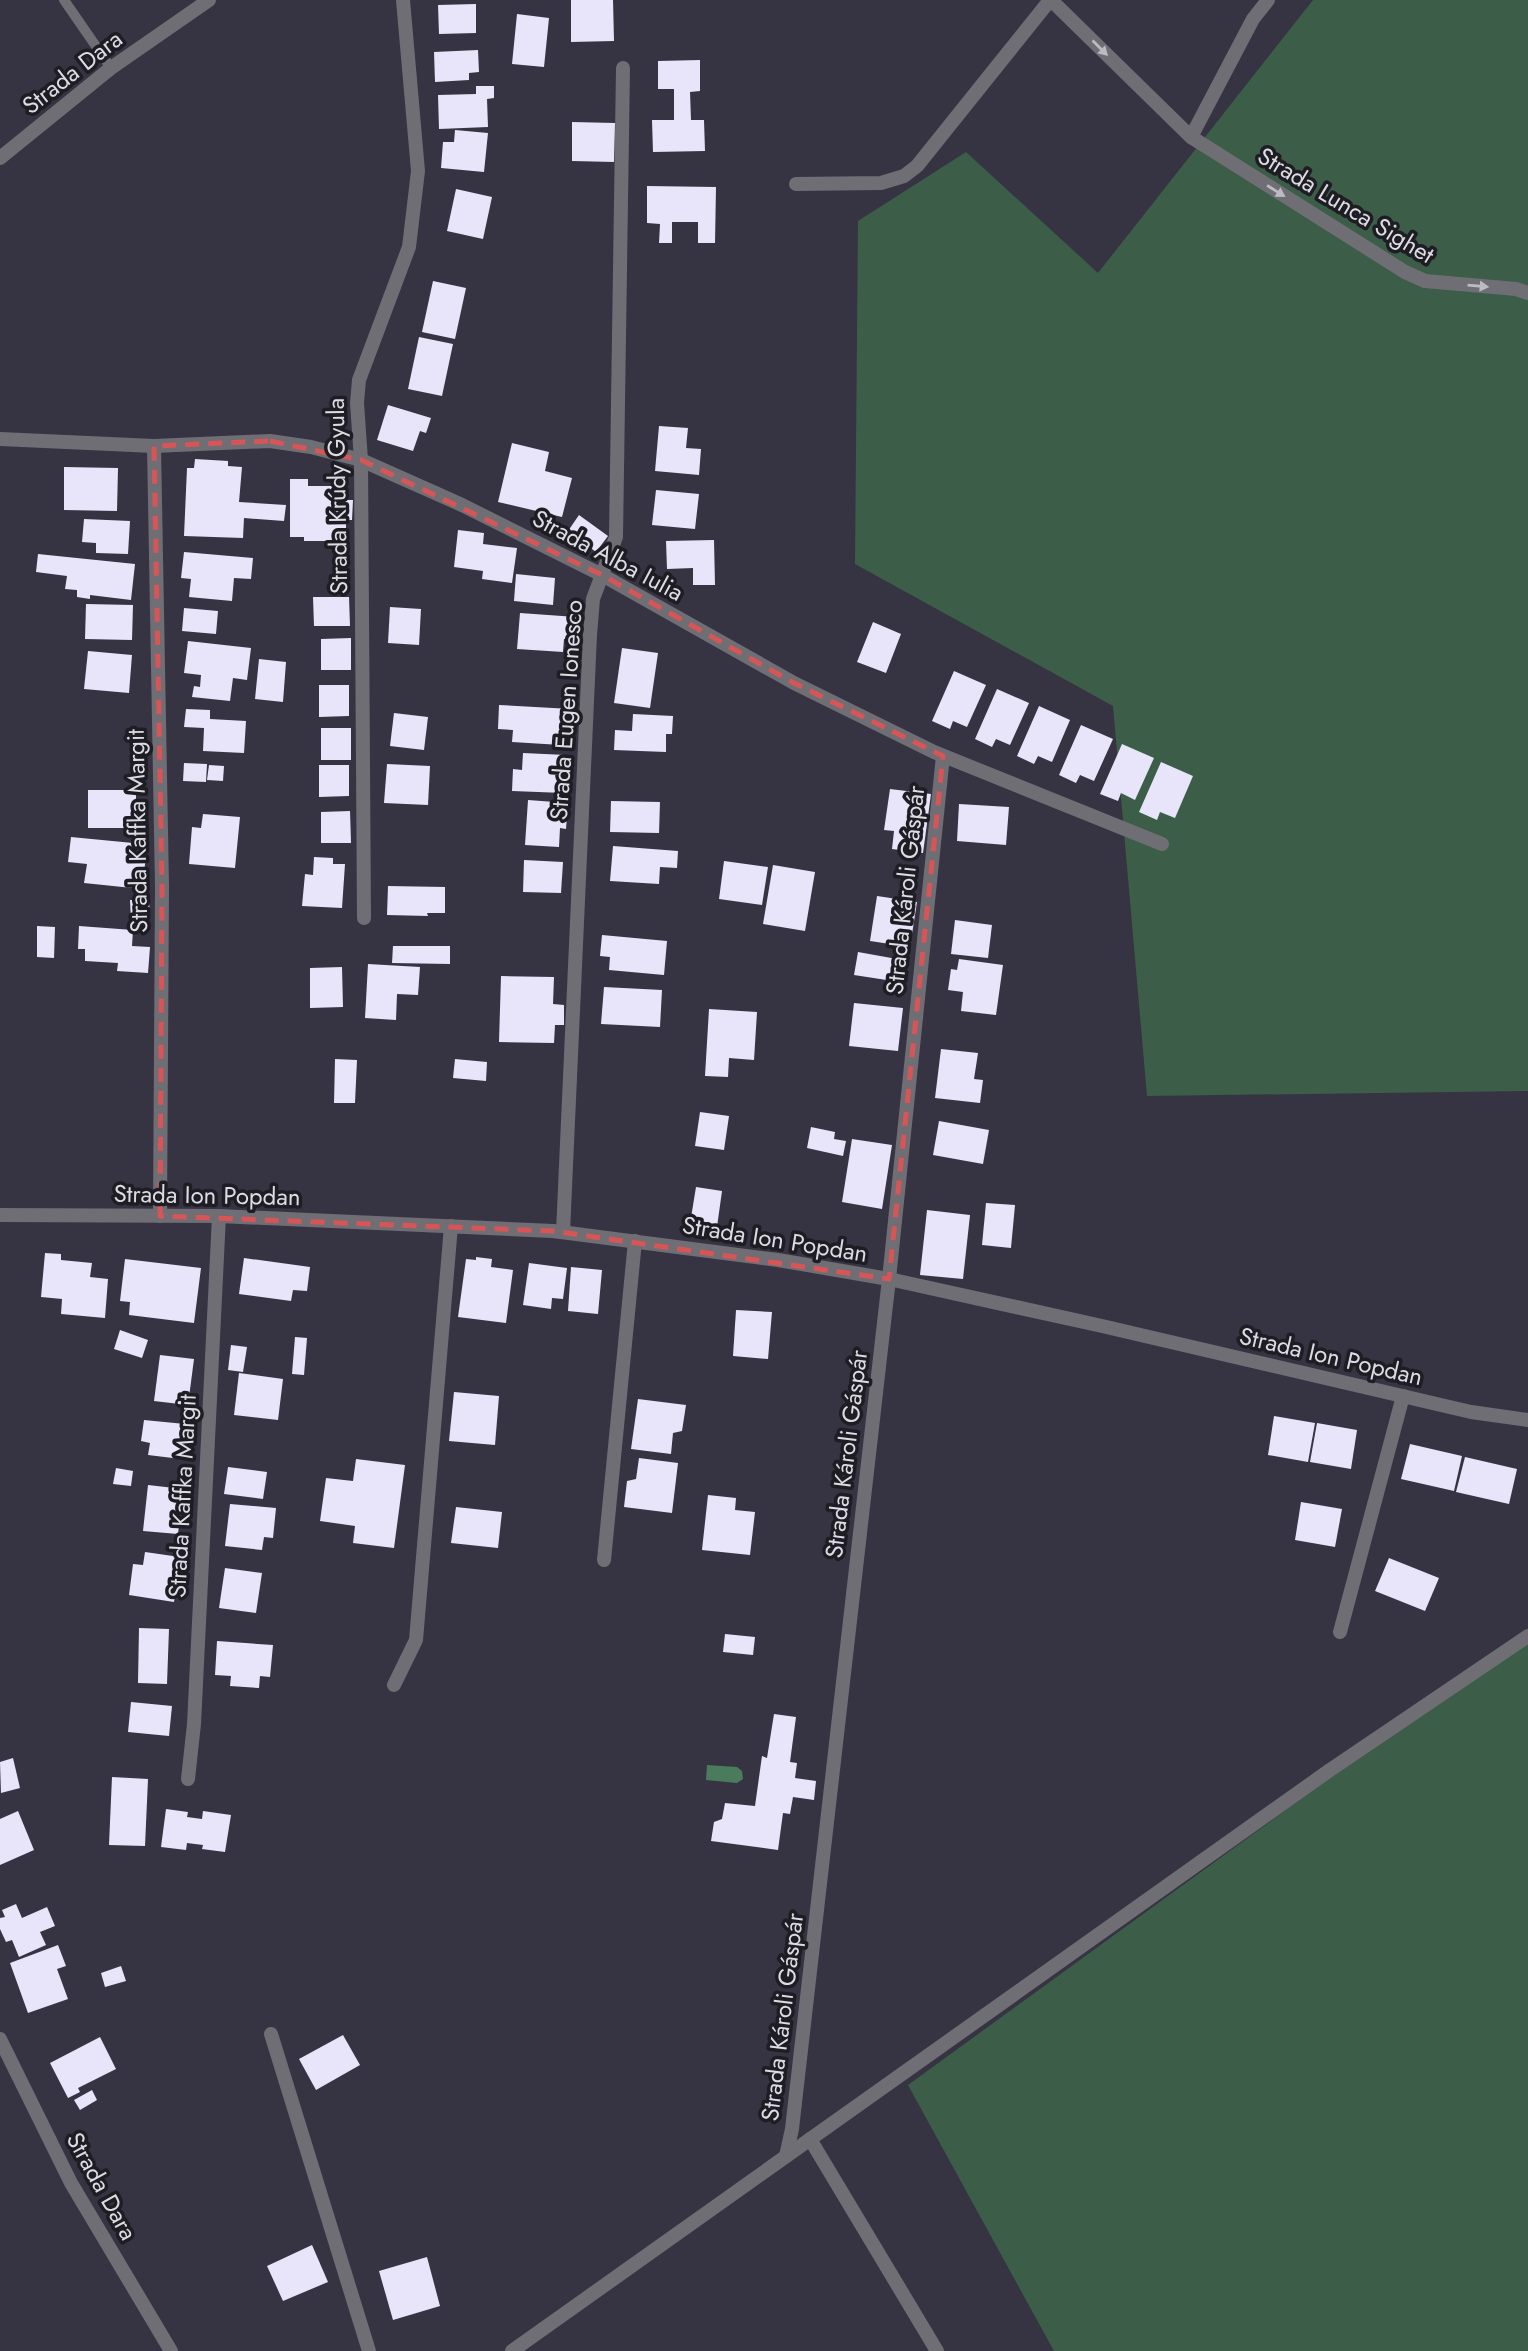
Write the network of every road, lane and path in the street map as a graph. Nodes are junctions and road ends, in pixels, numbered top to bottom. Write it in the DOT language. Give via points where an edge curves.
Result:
graph roads {
  1 [pos="64,0"];
  2 [pos="209,0"];
  3 [pos="403,0"];
  4 [pos="1051,0"];
  5 [pos="1268,0"];
  6 [pos="111,68"];
  7 [pos="623,68"];
  8 [pos="1191,138"];
  9 [pos="0,158"];
  10 [pos="796,184"];
  11 [pos="1528,293"];
  12 [pos="0,439"];
  13 [pos="154,446"];
  14 [pos="361,460"];
  15 [pos="602,575"];
  16 [pos="943,756"];
  17 [pos="1162,844"];
  18 [pos="364,918"];
  19 [pos="0,1215"];
  20 [pos="160,1216"];
  21 [pos="219,1216"];
  22 [pos="451,1226"];
  23 [pos="563,1232"];
  24 [pos="635,1241"];
  25 [pos="889,1279"];
  26 [pos="1403,1396"];
  27 [pos="1528,1420"];
  28 [pos="604,1560"];
  29 [pos="1340,1632"];
  30 [pos="1528,1636"];
  31 [pos="394,1685"];
  32 [pos="188,1779"];
  33 [pos="271,2034"];
  34 [pos="0,2039"];
  35 [pos="810,2139"];
  36 [pos="786,2156"];
  37 [pos="171,2351"];
  38 [pos="369,2351"];
  39 [pos="512,2351"];
  40 [pos="937,2351"];
  1 -- 6 [label="lane"];
  2 -- 6 [label="street, Strada Dara"];
  3 -- 14 [label="street, Strada Krúdy Gyula" via="418,171 416,197 409,247 359,380"];
  4 -- 8 [label="street, Strada Lunca Sighet, one-way"];
  4 -- 10 [label="street, Strada Lunca Sighet" via="917,166 904,176 881,183"];
  5 -- 8 [label="street" via="1253,19"];
  6 -- 9 [label="street, Strada Dara"];
  7 -- 15 [label="street, Strada Eugen Ionesco" via="616,537"];
  8 -- 11 [label="street, Strada Lunca Sighet, one-way" via="1405,272 1425,281"];
  12 -- 13 [label="street, Strada Alba Iulia"];
  13 -- 14 [label="street, Strada Alba Iulia" via="270,441"];
  13 -- 20 [label="street, Strada Kaffka Margit" via="162,886"];
  14 -- 15 [label="street, Strada Alba Iulia"];
  14 -- 18 [label="street, Strada Krúdy Gyula"];
  15 -- 16 [label="street, Strada Alba Iulia" via="794,683"];
  15 -- 23 [label="street, Strada Eugen Ionesco" via="593,599 590,635"];
  16 -- 17 [label="street, Strada Alba Iulia"];
  16 -- 25 [label="street, Strada Károli Gáspár"];
  19 -- 20 [label="street, Strada Ion Popdan"];
  20 -- 21 [label="street, Strada Ion Popdan"];
  21 -- 22 [label="street, Strada Ion Popdan"];
  21 -- 32 [label="street, Strada Kaffka Margit"];
  22 -- 23 [label="street, Strada Ion Popdan"];
  22 -- 31 [label="street" via="416,1640"];
  23 -- 24 [label="street, Strada Ion Popdan"];
  24 -- 25 [label="street, Strada Ion Popdan"];
  24 -- 28 [label="street"];
  25 -- 26 [label="street, Strada Ion Popdan"];
  25 -- 36 [label="street, Strada Károli Gáspár"];
  26 -- 27 [label="street, Strada Ion Popdan"];
  26 -- 29 [label="street"];
  30 -- 35 [label="street" via="1330,1770"];
  33 -- 38 [label="street"];
  34 -- 37 [label="street, Strada Dara" via="71,2183"];
  35 -- 36 [label="street"];
  35 -- 40 [label="street"];
  36 -- 39 [label="street"];
}
